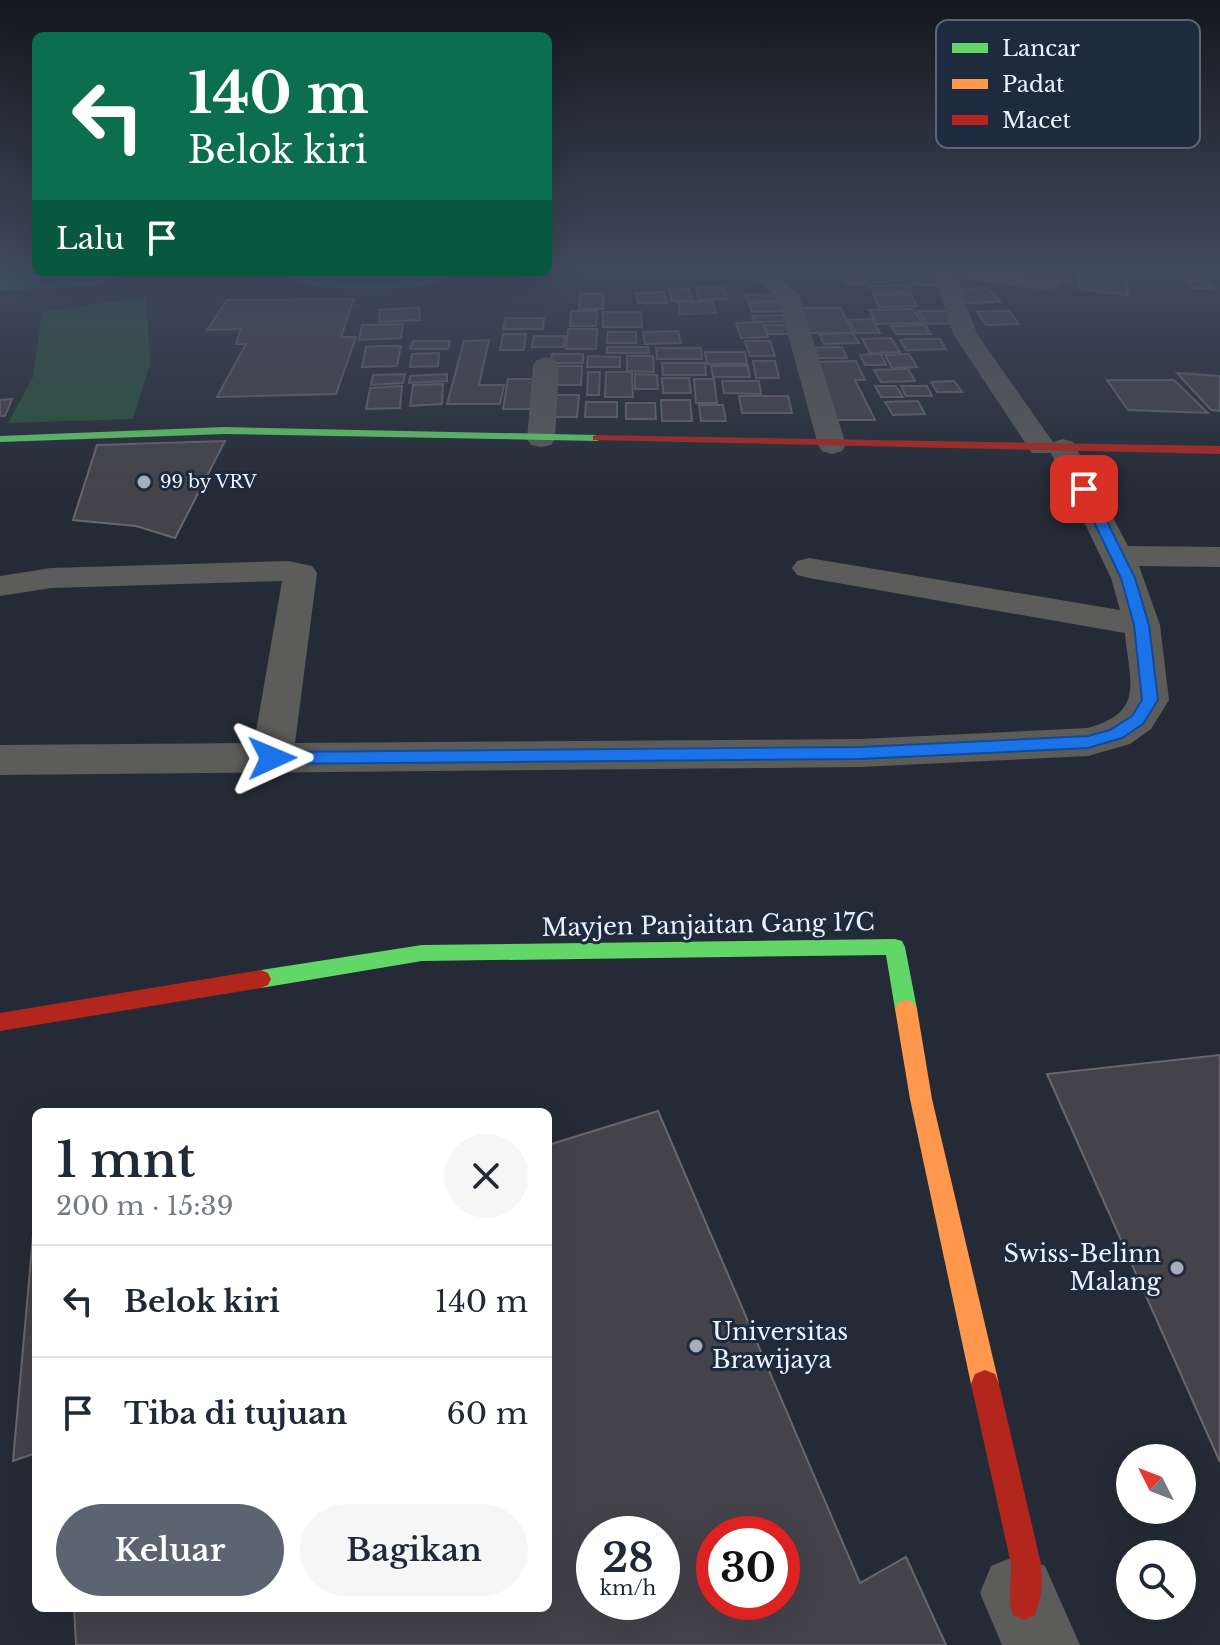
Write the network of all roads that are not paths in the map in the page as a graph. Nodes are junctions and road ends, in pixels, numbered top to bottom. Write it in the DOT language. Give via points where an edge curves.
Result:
graph roads {
  1 [pos="804,345"];
  2 [pos="973,345"];
  3 [pos="546,365"];
  4 [pos="0,439"];
  5 [pos="541,439"];
  6 [pos="832,445"];
  7 [pos="1052,448"];
  8 [pos="1220,450"];
  9 [pos="1117,556"];
  10 [pos="1220,557"];
  11 [pos="809,568"];
  12 [pos="0,586"];
  13 [pos="1142,625"];
  14 [pos="272,758"];
  15 [pos="0,760"];
  16 [pos="0,1022"];
  17 [pos="1027,1614"];
  1 -- 6 [label="street"];
  2 -- 7 [label="street"];
  3 -- 5 [label="street"];
  4 -- 5 [label="main road" via="267,432"];
  5 -- 6 [label="main road"];
  6 -- 7 [label="main road"];
  7 -- 8 [label="main road"];
  7 -- 9 [label="street"];
  9 -- 10 [label="street"];
  9 -- 13 [label="street"];
  11 -- 13 [label="street"];
  12 -- 14 [label="street" via="51,578 300,573"];
  13 -- 14 [label="street" via="1150,700 1137,720 1116,734 1088,742 860,753"];
  14 -- 15 [label="street"];
  16 -- 17 [label="main road, Mayjen Panjaitan Gang 17C" via="422,953 895,947 921,1099 1026,1564"];
}
